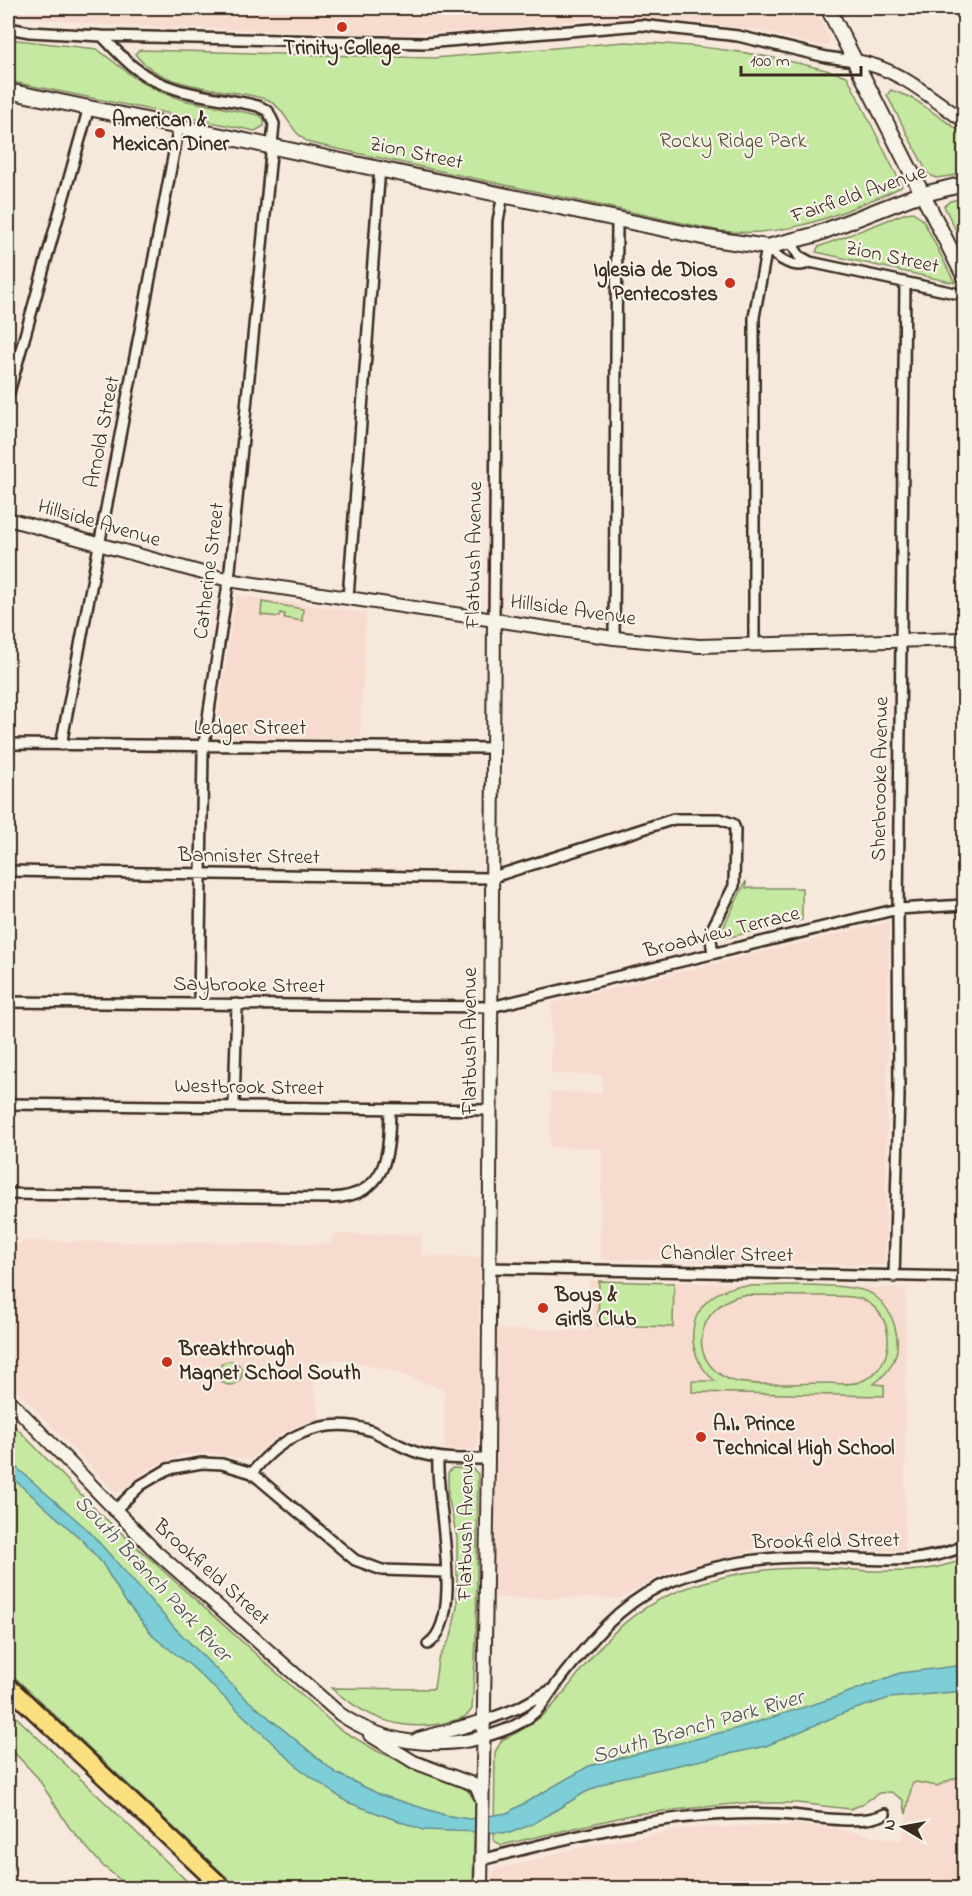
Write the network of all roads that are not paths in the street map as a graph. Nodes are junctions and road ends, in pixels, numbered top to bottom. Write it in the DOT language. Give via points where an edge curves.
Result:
graph roads {
  1 [pos="828,8"];
  2 [pos="8,28"];
  3 [pos="102,36"];
  4 [pos="855,61"];
  5 [pos="8,91"];
  6 [pos="89,108"];
  7 [pos="964,121"];
  8 [pos="179,126"];
  9 [pos="272,145"];
  10 [pos="380,168"];
  11 [pos="964,184"];
  12 [pos="503,194"];
  13 [pos="922,194"];
  14 [pos="617,219"];
  15 [pos="791,242"];
  16 [pos="768,247"];
  17 [pos="810,262"];
  18 [pos="964,276"];
  19 [pos="905,283"];
  20 [pos="964,295"];
  21 [pos="8,396"];
  22 [pos="8,519"];
  23 [pos="100,545"];
  24 [pos="228,580"];
  25 [pos="348,598"];
  26 [pos="494,620"];
  27 [pos="614,638"];
  28 [pos="964,639"];
  29 [pos="901,640"];
  30 [pos="754,644"];
  31 [pos="8,744"];
  32 [pos="61,746"];
  33 [pos="204,746"];
  34 [pos="492,748"];
  35 [pos="8,871"];
  36 [pos="201,874"];
  37 [pos="490,878"];
  38 [pos="964,905"];
  39 [pos="898,909"];
  40 [pos="713,953"];
  41 [pos="8,1002"];
  42 [pos="199,1003"];
  43 [pos="237,1004"];
  44 [pos="491,1007"];
  45 [pos="8,1104"];
  46 [pos="234,1105"];
  47 [pos="390,1109"];
  48 [pos="490,1110"];
  49 [pos="8,1194"];
  50 [pos="488,1268"];
  51 [pos="894,1276"];
  52 [pos="964,1277"];
  53 [pos="8,1400"];
  54 [pos="438,1458"];
  55 [pos="488,1459"];
  56 [pos="252,1473"];
  57 [pos="114,1511"];
  58 [pos="964,1546"];
  59 [pos="446,1572"];
  60 [pos="428,1644"];
  61 [pos="8,1686"];
  62 [pos="553,1689"];
  63 [pos="8,1698"];
  64 [pos="484,1721"];
  65 [pos="364,1730"];
  66 [pos="483,1737"];
  67 [pos="412,1741"];
  68 [pos="482,1799"];
  69 [pos="885,1814"];
  70 [pos="481,1860"];
  71 [pos="210,1888"];
  72 [pos="223,1888"];
  73 [pos="481,1888"];
  1 -- 4 [label="main road"];
  2 -- 3 [label="street"];
  3 -- 4 [label="street" via="425,43 641,25 738,36"];
  3 -- 9 [label="street, Catherine Street" via="136,69 158,82 268,111 274,124"];
  4 -- 7 [label="street" via="898,75"];
  4 -- 13 [label="main road"];
  5 -- 6 [label="main road, Zion Street"];
  6 -- 8 [label="main road, Zion Street"];
  6 -- 21 [label="street"];
  8 -- 9 [label="main road, Zion Street"];
  8 -- 23 [label="street, Arnold Street"];
  9 -- 10 [label="main road, Zion Street"];
  9 -- 24 [label="street, Catherine Street"];
  10 -- 12 [label="main road, Zion Street"];
  10 -- 25 [label="street"];
  11 -- 13 [label="main road, Fairfield Avenue"];
  12 -- 14 [label="main road, Zion Street"];
  12 -- 26 [label="street, Flatbush Avenue" via="498,221"];
  13 -- 15 [label="main road, Fairfield Avenue"];
  13 -- 18 [label="main road"];
  14 -- 16 [label="main road, Zion Street"];
  14 -- 27 [label="street"];
  15 -- 16 [label="main road, Fairfield Avenue"];
  15 -- 17 [label="street" via="799,255"];
  16 -- 17 [label="street, Zion Street" via="782,261 802,265"];
  16 -- 30 [label="street" via="754,317"];
  17 -- 19 [label="street, Zion Street"];
  19 -- 20 [label="street, Zion Street"];
  19 -- 29 [label="street, Sherbrooke Avenue"];
  22 -- 23 [label="street, Hillside Avenue"];
  23 -- 24 [label="street, Hillside Avenue"];
  23 -- 32 [label="street, Arnold Street"];
  24 -- 25 [label="street, Hillside Avenue"];
  24 -- 33 [label="street, Catherine Street"];
  25 -- 26 [label="street, Hillside Avenue"];
  26 -- 27 [label="street, Hillside Avenue"];
  26 -- 34 [label="street, Flatbush Avenue"];
  27 -- 30 [label="street, Hillside Avenue" via="699,646"];
  28 -- 29 [label="street, Hillside Avenue"];
  29 -- 30 [label="street, Hillside Avenue"];
  29 -- 39 [label="street, Sherbrooke Avenue"];
  31 -- 32 [label="street, Ledger Street"];
  32 -- 33 [label="street, Ledger Street"];
  33 -- 34 [label="street, Ledger Street"];
  33 -- 36 [label="street, Catherine Street"];
  34 -- 37 [label="street, Flatbush Avenue"];
  35 -- 36 [label="street, Bannister Street"];
  36 -- 37 [label="street, Bannister Street"];
  36 -- 42 [label="street, Catherine Street"];
  37 -- 40 [label="street, Bannister Street" via="674,819 727,821 733,824 736,834 735,881 710,933"];
  37 -- 44 [label="street, Flatbush Avenue"];
  38 -- 39 [label="street, Broadview Terrace"];
  39 -- 40 [label="street, Broadview Terrace"];
  39 -- 51 [label="street, Sherbrooke Avenue"];
  40 -- 44 [label="street, Broadview Terrace"];
  41 -- 42 [label="street, Saybrooke Street"];
  42 -- 43 [label="street, Saybrooke Street"];
  43 -- 44 [label="street, Saybrooke Street"];
  43 -- 46 [label="street"];
  44 -- 48 [label="street, Flatbush Avenue"];
  45 -- 46 [label="street, Westbrook Street"];
  46 -- 47 [label="street, Westbrook Street"];
  47 -- 48 [label="street, Westbrook Street"];
  47 -- 49 [label="street" via="389,1141 380,1175 366,1190 354,1195 332,1198"];
  48 -- 50 [label="street, Flatbush Avenue"];
  50 -- 51 [label="street, Chandler Street"];
  50 -- 55 [label="street, Flatbush Avenue"];
  51 -- 52 [label="street, Chandler Street"];
  53 -- 57 [label="street, Brookfield Street"];
  54 -- 55 [label="street"];
  54 -- 56 [label="street" via="404,1448 370,1431 339,1425 299,1433 279,1445"];
  54 -- 59 [label="street"];
  55 -- 64 [label="street, Flatbush Avenue"];
  56 -- 57 [label="street" via="202,1462 168,1469 141,1485"];
  56 -- 59 [label="street" via="356,1560 382,1570"];
  57 -- 65 [label="street, Brookfield Street" via="327,1703"];
  58 -- 62 [label="street, Brookfield Street" via="926,1558 893,1561 766,1559 674,1580 618,1613 594,1636"];
  59 -- 60 [label="street" via="443,1627"];
  61 -- 72 [label="highway"];
  62 -- 64 [label="street, Brookfield Street"];
  62 -- 66 [label="street, Brookfield Street" via="526,1719"];
  63 -- 71 [label="highway"];
  64 -- 66 [label="street, Flatbush Avenue"];
  64 -- 67 [label="street, Brookfield Street"];
  65 -- 67 [label="street, Brookfield Street"];
  65 -- 68 [label="street" via="388,1749 476,1786"];
  66 -- 67 [label="street, Brookfield Street" via="442,1744"];
  66 -- 68 [label="street, Flatbush Avenue"];
  68 -- 70 [label="street, Flatbush Avenue"];
  69 -- 70 [label="street" via="862,1820 757,1813 672,1819 588,1833"];
  70 -- 73 [label="street, Flatbush Avenue"];
}
